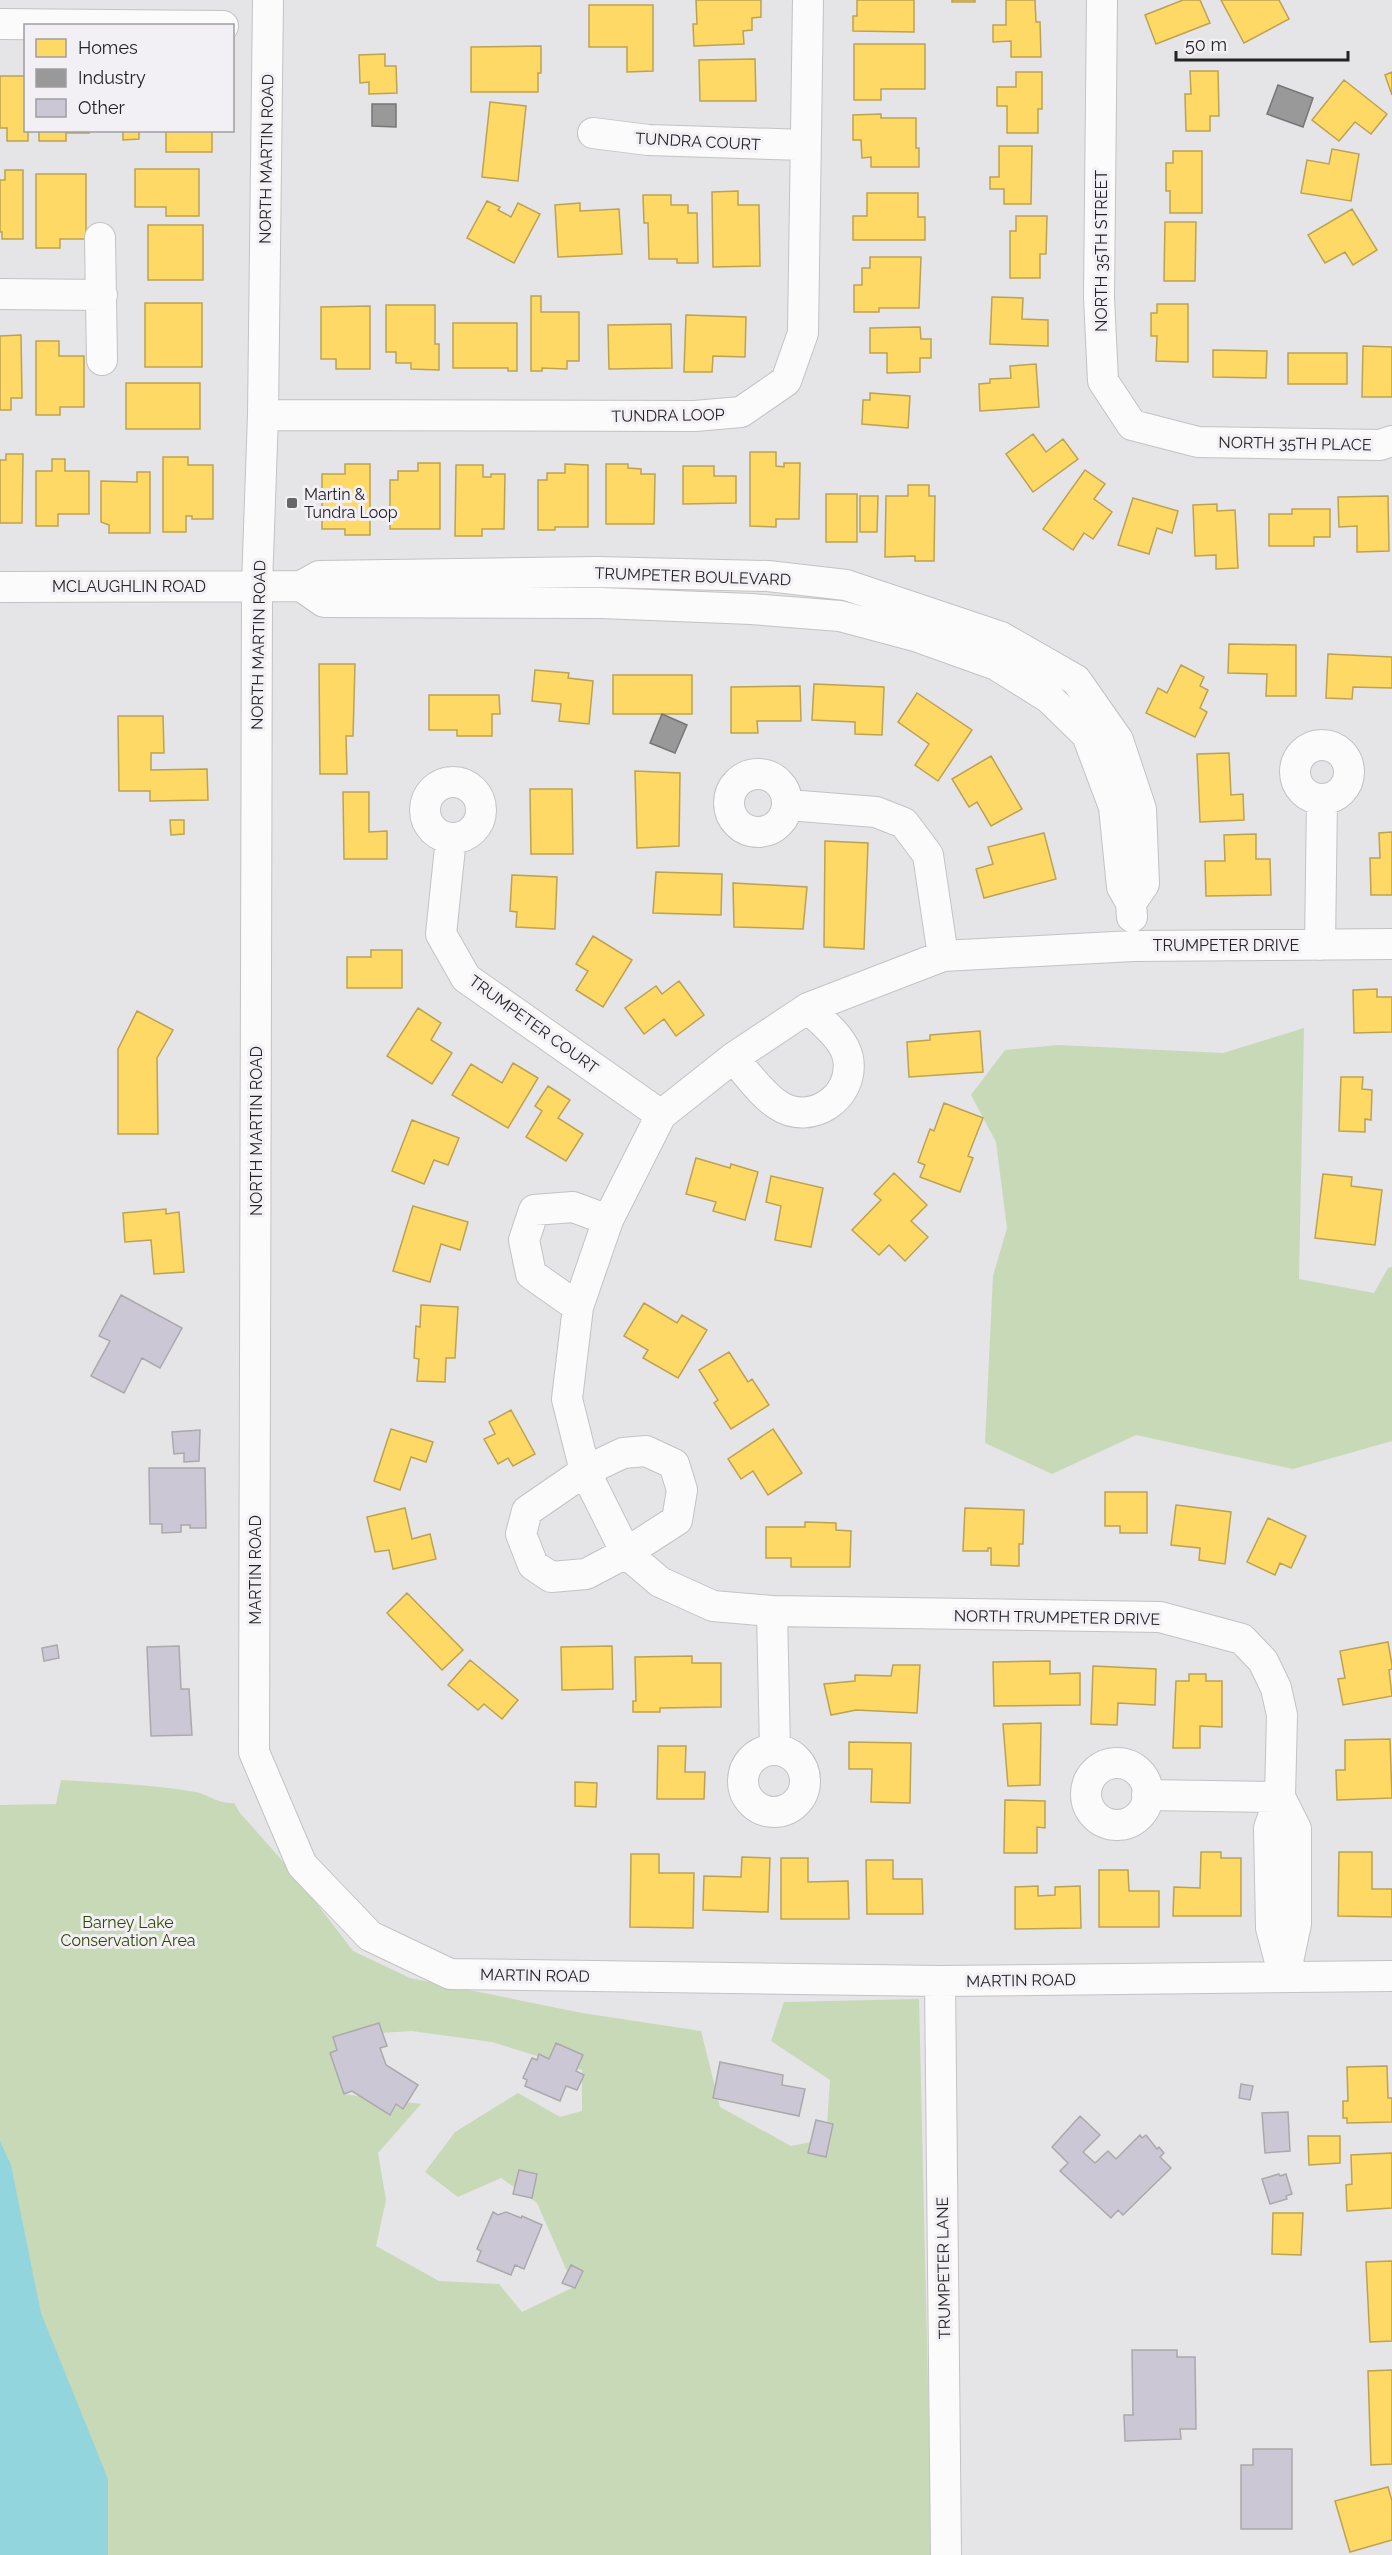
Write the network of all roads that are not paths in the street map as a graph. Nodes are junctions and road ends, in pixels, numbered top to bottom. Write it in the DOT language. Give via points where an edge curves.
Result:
graph roads {
  1 [pos="808,0"];
  2 [pos="1102,0"];
  3 [pos="268,13"];
  4 [pos="0,24"];
  5 [pos="24,24"];
  6 [pos="234,25"];
  7 [pos="593,133"];
  8 [pos="805,145"];
  9 [pos="100,238"];
  10 [pos="0,294"];
  11 [pos="102,295"];
  12 [pos="102,360"];
  13 [pos="263,415"];
  14 [pos="1392,441"];
  15 [pos="1198,442"];
  16 [pos="565,573"];
  17 [pos="257,585"];
  18 [pos="0,586"];
  19 [pos="301,586"];
  20 [pos="565,603"];
  21 [pos="1322,800"];
  22 [pos="788,806"];
  23 [pos="451,838"];
  24 [pos="1131,903"];
  25 [pos="1392,944"];
  26 [pos="1320,945"];
  27 [pos="1133,946"];
  28 [pos="943,956"];
  29 [pos="808,1008"];
  30 [pos="733,1058"];
  31 [pos="661,1115"];
  32 [pos="608,1220"];
  33 [pos="257,1289"];
  34 [pos="578,1307"];
  35 [pos="585,1471"];
  36 [pos="626,1553"];
  37 [pos="772,1611"];
  38 [pos="775,1750"];
  39 [pos="1147,1795"];
  40 [pos="1280,1797"];
  41 [pos="1392,1976"];
  42 [pos="1284,1977"];
  43 [pos="940,1981"];
  44 [pos="946,2555"];
  1 -- 8 [label="street, TUNDRA LOOP"];
  2 -- 15 [label="street, NORTH 35TH STREET" via="1099,297 1103,381 1132,425"];
  3 -- 6 [label="street"];
  3 -- 13 [label="street, NORTH MARTIN ROAD"];
  4 -- 5 [label="street"];
  7 -- 8 [label="street, TUNDRA COURT" via="648,140"];
  8 -- 13 [label="street, TUNDRA LOOP" via="803,333 786,381 741,412 695,416"];
  9 -- 11 [label="street"];
  10 -- 11 [label="street"];
  11 -- 12 [label="street"];
  13 -- 17 [label="street, NORTH MARTIN ROAD"];
  14 -- 15 [label="street, NORTH 35TH PLACE" via="1380,445"];
  16 -- 19 [label="street, TRUMPETER BOULEVARD" via="319,576"];
  16 -- 20 [label="street"];
  16 -- 24 [label="street, TRUMPETER BOULEVARD" via="768,576 846,585 1001,637 1076,680 1118,740 1141,809 1144,884"];
  17 -- 18 [label="street, MCLAUGHLIN ROAD"];
  17 -- 19 [label="street, TRUMPETER BOULEVARD"];
  17 -- 33 [label="street, NORTH MARTIN ROAD"];
  19 -- 20 [label="street, TRUMPETER BOULEVARD" via="324,602"];
  20 -- 24 [label="street, TRUMPETER BOULEVARD" via="840,616 915,636 996,665 1049,698 1087,735 1114,807 1122,886"];
  21 -- 26 [label="street, TRUMPETER DRIVE"];
  22 -- 28 [label="street" via="876,812 904,823 928,855"];
  23 -- 31 [label="street, TRUMPETER COURT" via="441,934 466,978"];
  24 -- 27 [label="street, TRUMPETER BOULEVARD"];
  25 -- 26 [label="street, TRUMPETER DRIVE"];
  26 -- 27 [label="street, TRUMPETER DRIVE"];
  27 -- 28 [label="street, NORTH TRUMPETER DRIVE"];
  28 -- 29 [label="street, NORTH TRUMPETER DRIVE"];
  29 -- 30 [label="street, NORTH TRUMPETER DRIVE"];
  29 -- 30 [label="street" via="841,1041 848,1058 848,1076 842,1092 829,1105 813,1112 795,1112 778,1106"];
  30 -- 31 [label="street, NORTH TRUMPETER DRIVE"];
  31 -- 32 [label="street, NORTH TRUMPETER DRIVE"];
  32 -- 34 [label="street, NORTH TRUMPETER DRIVE"];
  32 -- 34 [label="street" via="573,1207 534,1210 524,1240 531,1274"];
  33 -- 43 [label="street, MARTIN ROAD" via="254,1752 302,1865 370,1936 450,1974"];
  34 -- 35 [label="street, NORTH TRUMPETER DRIVE" via="567,1400"];
  35 -- 36 [label="street, NORTH TRUMPETER DRIVE"];
  35 -- 36 [label="street" via="623,1453 646,1451 674,1464 682,1490 677,1520"];
  35 -- 36 [label="street" via="527,1511 521,1534 533,1565 551,1576 586,1574"];
  36 -- 37 [label="street, NORTH TRUMPETER DRIVE" via="660,1582 713,1606"];
  37 -- 38 [label="street"];
  37 -- 40 [label="street, NORTH TRUMPETER DRIVE" via="1160,1617 1242,1639 1263,1661 1276,1688 1282,1715"];
  39 -- 40 [label="street"];
  40 -- 42 [label="street, NORTH TRUMPETER DRIVE" via="1296,1829 1296,1924"];
  41 -- 42 [label="street, MARTIN ROAD"];
  42 -- 43 [label="street, MARTIN ROAD"];
  43 -- 44 [label="street, TRUMPETER LANE"];
}
